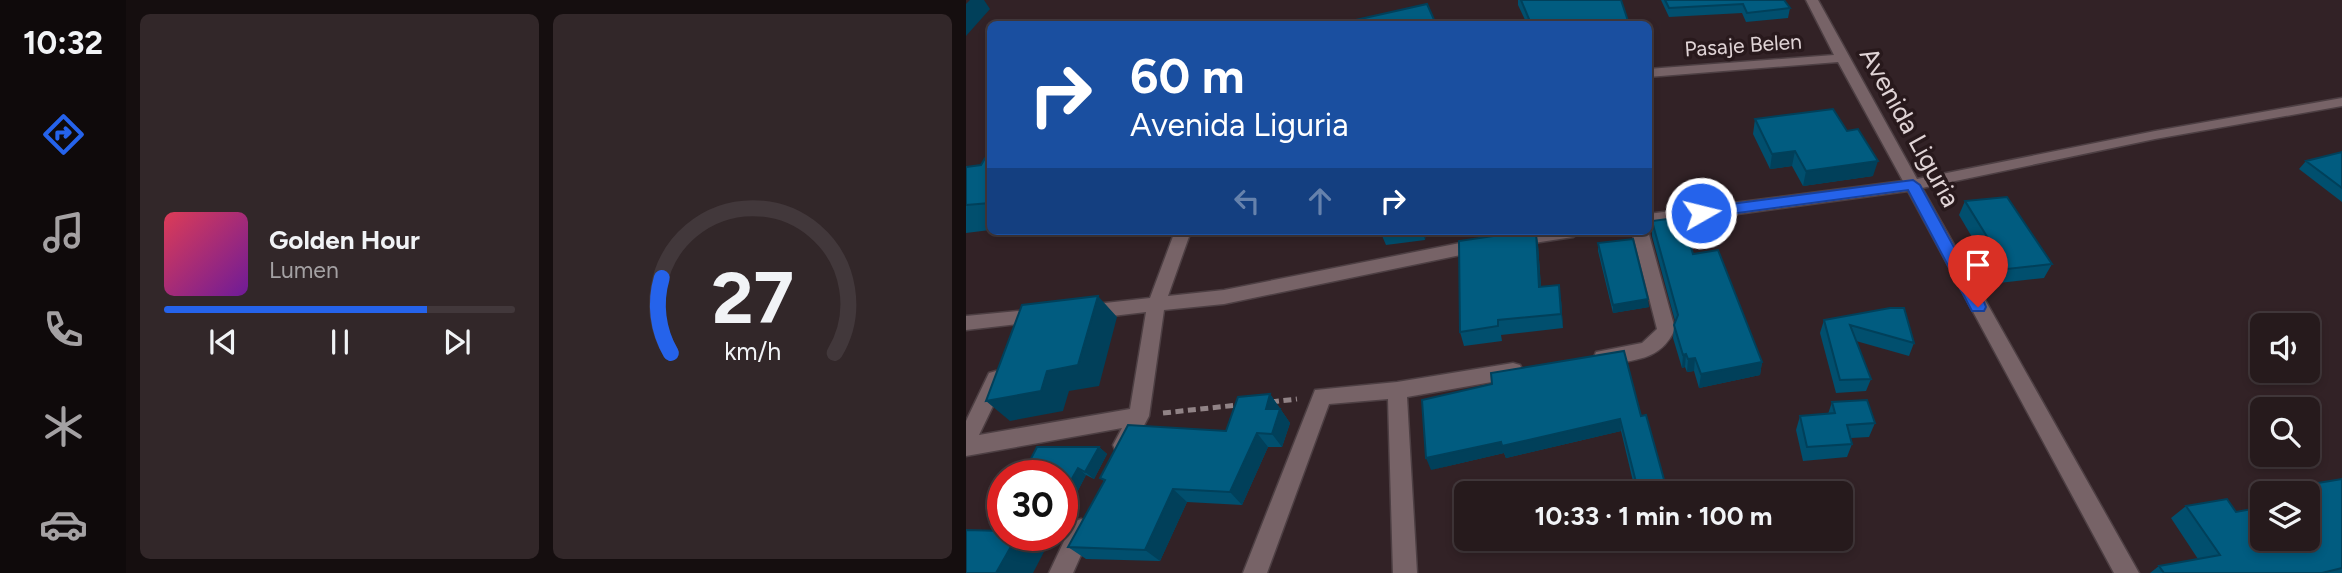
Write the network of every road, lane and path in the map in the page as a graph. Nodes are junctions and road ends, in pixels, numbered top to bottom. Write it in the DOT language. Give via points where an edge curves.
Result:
graph roads {
  1 [pos="1812,0"];
  2 [pos="1840,58"];
  3 [pos="1652,73"];
  4 [pos="2342,102"];
  5 [pos="1913,185"];
  6 [pos="1652,219"];
  7 [pos="1182,235"];
  8 [pos="1546,235"];
  9 [pos="1641,235"];
  10 [pos="1156,306"];
  11 [pos="1026,318"];
  12 [pos="966,323"];
  13 [pos="1014,342"];
  14 [pos="1588,359"];
  15 [pos="1002,368"];
  16 [pos="1534,368"];
  17 [pos="1397,390"];
  18 [pos="1322,396"];
  19 [pos="1257,403"];
  20 [pos="1244,405"];
  21 [pos="1139,416"];
  22 [pos="966,445"];
  23 [pos="1113,465"];
  24 [pos="1089,513"];
  25 [pos="1060,573"];
  26 [pos="1255,573"];
  27 [pos="1405,573"];
  28 [pos="2127,573"];
  1 -- 2 [label="street, Avenida Liguria"];
  2 -- 3 [label="street, Pasaje Belen"];
  2 -- 5 [label="street, Avenida Liguria"];
  4 -- 5 [label="street"];
  5 -- 6 [label="street"];
  5 -- 28 [label="street, Avenida Liguria"];
  7 -- 10 [label="street"];
  8 -- 10 [label="street"];
  9 -- 14 [label="street" via="1666,329 1663,339 1643,350"];
  10 -- 11 [label="street"];
  10 -- 21 [label="street"];
  11 -- 12 [label="street"];
  11 -- 13 [label="street"];
  15 -- 22 [label="street"];
  16 -- 17 [label="street"];
  17 -- 18 [label="street"];
  17 -- 27 [label="street"];
  18 -- 19 [label="path"];
  18 -- 26 [label="street"];
  20 -- 21 [label="path"];
  21 -- 22 [label="street"];
  21 -- 23 [label="street"];
  24 -- 25 [label="street"];
}
